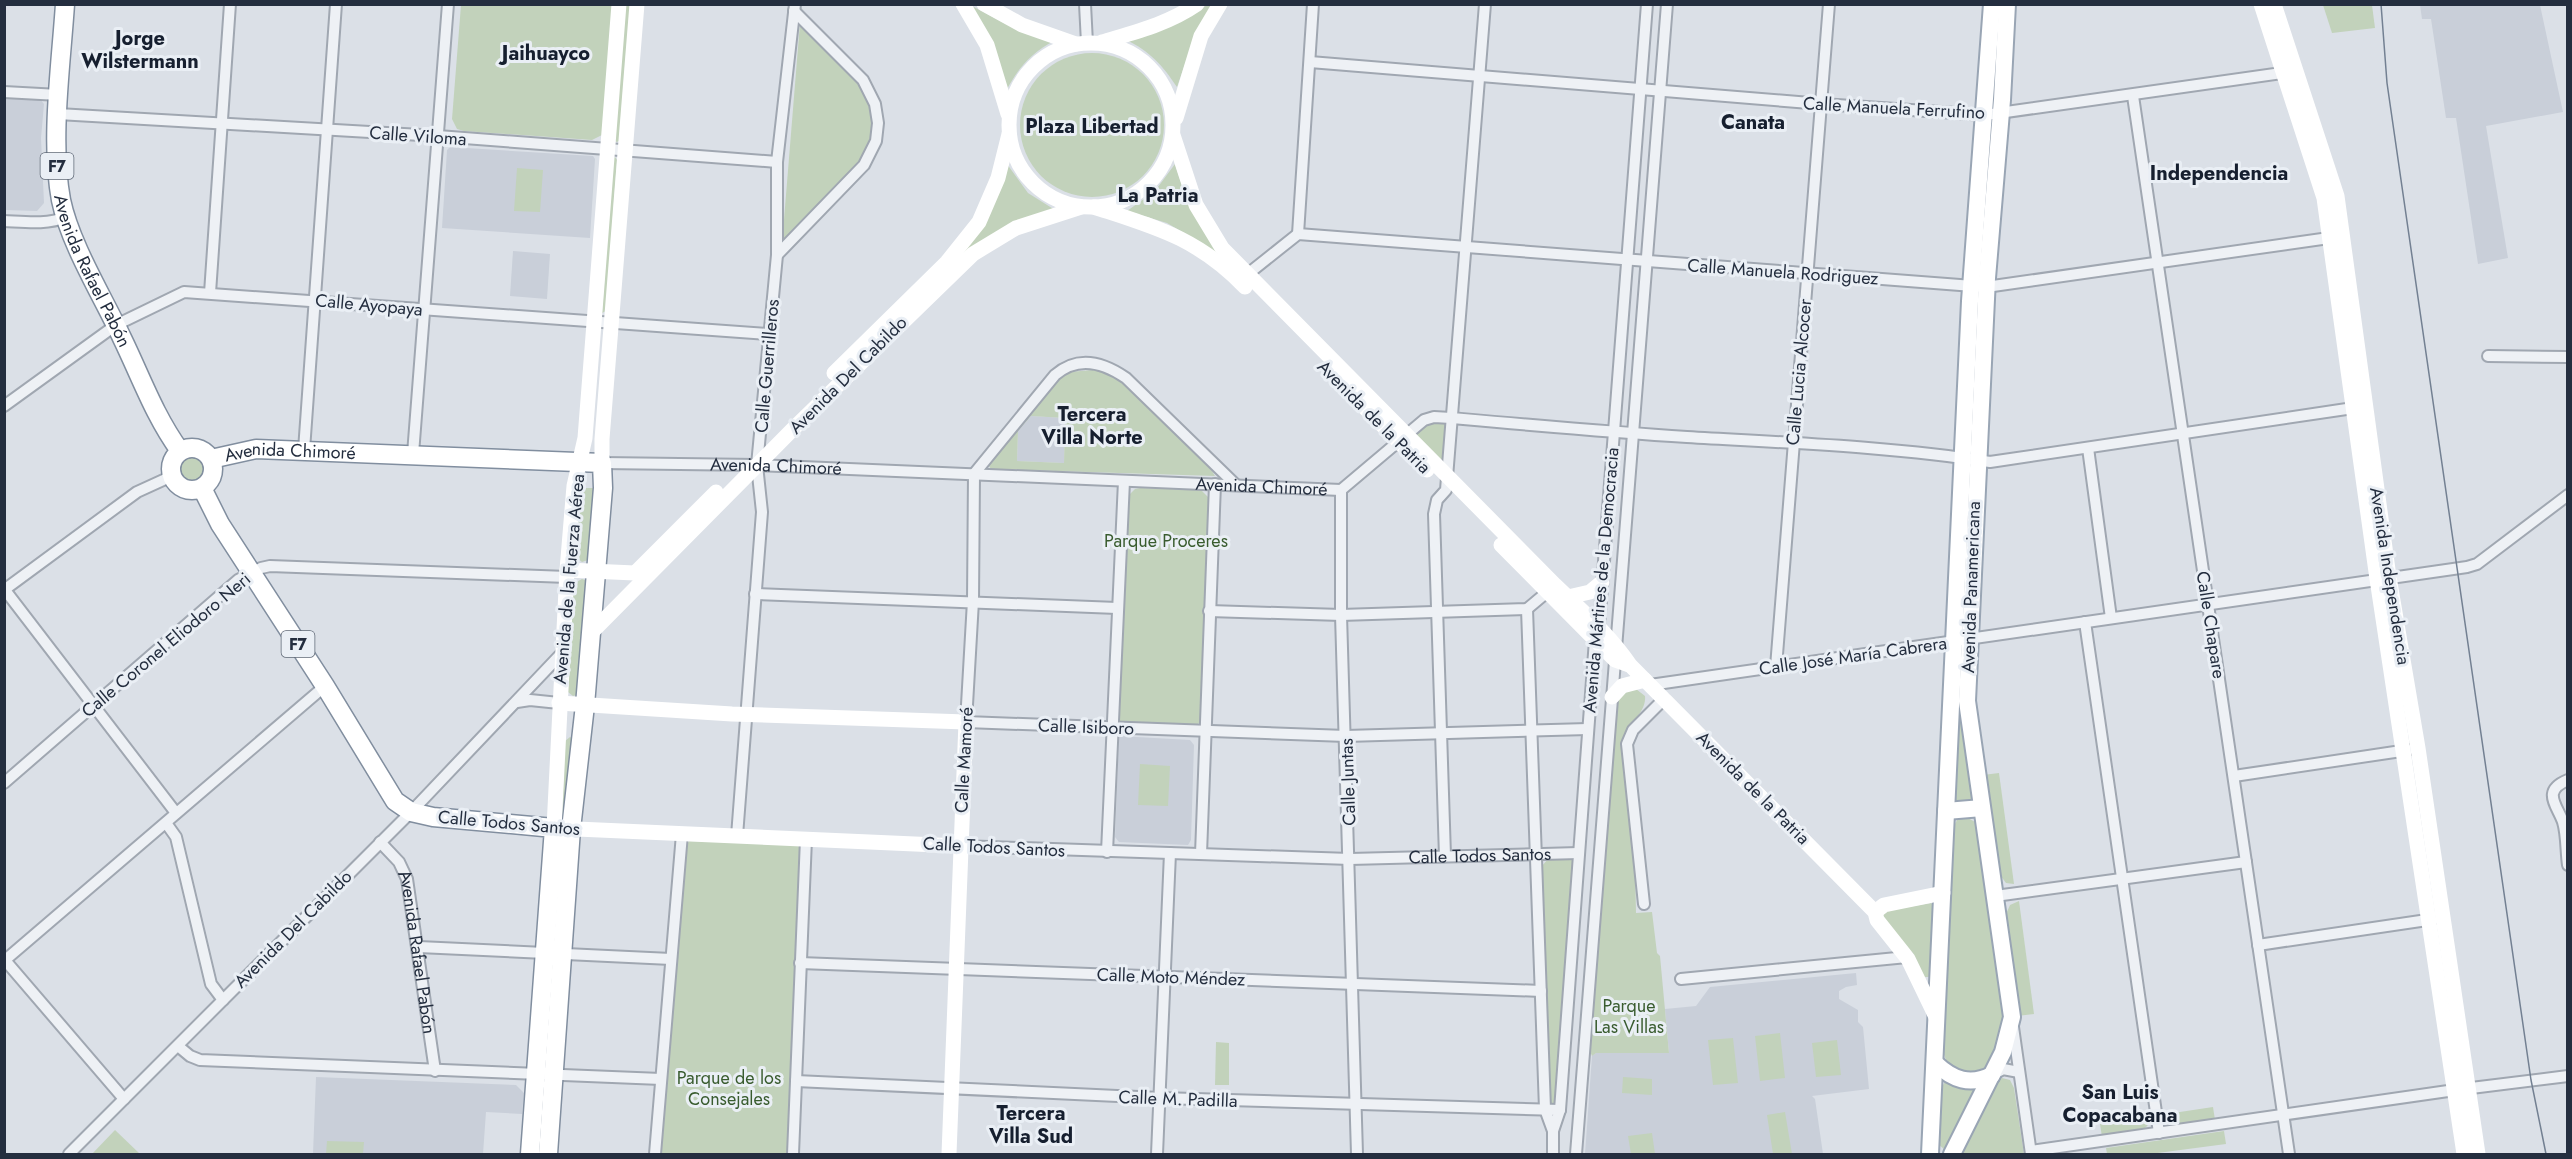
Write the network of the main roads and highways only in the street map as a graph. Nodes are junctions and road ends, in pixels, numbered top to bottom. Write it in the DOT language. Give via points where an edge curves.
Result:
graph roads {
  1 [pos="65,4"];
  2 [pos="619,4"];
  3 [pos="637,4"];
  4 [pos="963,4"];
  5 [pos="984,4"];
  6 [pos="1197,4"];
  7 [pos="1220,4"];
  8 [pos="1992,4"];
  9 [pos="2007,4"];
  10 [pos="2261,4"];
  11 [pos="2274,4"];
  12 [pos="1087,43"];
  13 [pos="2290,72"];
  14 [pos="1992,114"];
  15 [pos="1009,117"];
  16 [pos="1174,131"];
  17 [pos="1009,134"];
  18 [pos="1087,207"];
  19 [pos="1243,278"];
  20 [pos="180,451"];
  21 [pos="212,459"];
  22 [pos="579,462"];
  23 [pos="602,462"];
  24 [pos="750,465"];
  25 [pos="202,488"];
  26 [pos="597,572"];
  27 [pos="567,574"];
  28 [pos="1602,582"];
  29 [pos="1551,588"];
  30 [pos="1568,597"];
  31 [pos="591,633"];
  32 [pos="1597,633"];
  33 [pos="1960,641"];
  34 [pos="1622,663"];
  35 [pos="1647,682"];
  36 [pos="1612,697"];
  37 [pos="559,703"];
  38 [pos="585,705"];
  39 [pos="966,722"];
  40 [pos="1982,808"];
  41 [pos="1946,811"];
  42 [pos="562,829"];
  43 [pos="960,846"];
  44 [pos="1942,893"];
  45 [pos="1875,912"];
  46 [pos="1937,1021"];
  47 [pos="1935,1063"];
  48 [pos="545,1074"];
  49 [pos="1992,1075"];
  50 [pos="2461,1089"];
  51 [pos="530,1155"];
  52 [pos="548,1155"];
  53 [pos="949,1155"];
  54 [pos="1930,1155"];
  55 [pos="1952,1155"];
  56 [pos="2464,1155"];
  57 [pos="2478,1155"];
  1 -- 20 [label="highway, Avenida Rafael Pabón / F7" via="58,114 61,201 72,234 157,417"];
  2 -- 22 [label="main road, Avenida de la Fuerza Aérea" via="585,438"];
  3 -- 23 [label="main road, Avenida de la Fuerza Aérea"];
  4 -- 15 [label="main road" via="987,45"];
  5 -- 12 [label="main road" via="1022,25"];
  6 -- 12 [label="main road" via="1153,27"];
  7 -- 16 [label="main road" via="1201,36"];
  8 -- 14 [label="main road, Avenida Panamericana"];
  9 -- 14 [label="main road, Avenida Panamericana"];
  10 -- 13 [label="main road, Avenida Independencia"];
  11 -- 13 [label="main road, Avenida Independencia"];
  12 -- 15 [label="main road" via="1051,53 1031,69 1016,90"];
  12 -- 16 [label="main road" via="1115,46 1146,64 1167,92"];
  13 -- 50 [label="main road, Avenida Independencia" via="2335,186 2335,237"];
  14 -- 33 [label="main road, Avenida Panamericana"];
  15 -- 17 [label="main road"];
  16 -- 18 [label="main road" via="1164,163 1142,190 1111,205"];
  16 -- 19 [label="main road, Avenida de la Patria" via="1196,206"];
  17 -- 18 [label="main road" via="1017,160 1032,183 1055,199"];
  17 -- 24 [label="main road, Avenida Del Cabildo" via="990,201 964,242 760,448"];
  18 -- 19 [label="main road, Avenida de la Patria" via="1177,236"];
  18 -- 24 [label="main road, Avenida Del Cabildo" via="1016,228 972,254"];
  19 -- 29 [label="main road, Avenida de la Patria"];
  20 -- 21 [label="highway" via="198,448"];
  20 -- 25 [label="highway" via="172,462 172,476 184,489"];
  21 -- 22 [label="highway, Avenida Chimoré" via="256,449"];
  21 -- 25 [label="highway" via="213,476"];
  22 -- 23 [label="highway, Avenida Chimoré"];
  22 -- 27 [label="main road, Avenida de la Fuerza Aérea"];
  23 -- 26 [label="highway, Avenida de la Fuerza Aérea"];
  24 -- 26 [label="main road, Avenida Del Cabildo" via="635,573"];
  24 -- 31 [label="main road, Avenida Del Cabildo"];
  25 -- 42 [label="highway, Calle Todos Santos / F7" via="220,524 395,801 411,812 452,820"];
  26 -- 27 [label="main road, Avenida Del Cabildo"];
  26 -- 31 [label="highway, Avenida de la Fuerza Aérea"];
  27 -- 37 [label="main road, Avenida de la Fuerza Aérea"];
  28 -- 30 [label="main road" via="1590,592"];
  29 -- 30 [label="main road, Avenida de la Patria"];
  29 -- 32 [label="main road, Avenida de la Patria"];
  30 -- 32 [label="main road, Avenida de la Patria"];
  31 -- 38 [label="highway, Avenida de la Fuerza Aérea"];
  32 -- 34 [label="main road, Avenida de la Patria"];
  32 -- 34 [label="main road, Avenida de la Patria" via="1616,644"];
  33 -- 40 [label="main road, Avenida Panamericana"];
  33 -- 41 [label="main road, Avenida Panamericana"];
  34 -- 35 [label="main road, Avenida de la Patria"];
  35 -- 36 [label="main road" via="1622,686"];
  35 -- 45 [label="main road, Avenida de la Patria"];
  37 -- 38 [label="main road"];
  37 -- 42 [label="main road, Avenida de la Fuerza Aérea"];
  38 -- 39 [label="main road, Calle Isiboro"];
  38 -- 42 [label="highway, Avenida de la Fuerza Aérea"];
  39 -- 43 [label="main road, Calle Mamoré"];
  40 -- 41 [label="main road"];
  40 -- 49 [label="main road, Avenida Panamericana" via="2012,1017"];
  41 -- 44 [label="main road, Avenida Panamericana"];
  42 -- 43 [label="main road, Calle Todos Santos"];
  42 -- 48 [label="highway, Avenida de la Fuerza Aérea"];
  43 -- 53 [label="main road, Calle Mamoré"];
  44 -- 45 [label="main road" via="1884,905"];
  44 -- 46 [label="main road, Avenida Panamericana"];
  45 -- 46 [label="main road, Avenida de la Patria" via="1876,920 1907,957"];
  46 -- 47 [label="main road, Avenida Panamericana"];
  47 -- 49 [label="main road" via="1956,1079 1971,1081"];
  47 -- 54 [label="main road, Avenida Panamericana"];
  48 -- 51 [label="highway, Avenida de la Fuerza Aérea"];
  48 -- 52 [label="highway, Avenida de la Fuerza Aérea"];
  49 -- 55 [label="main road, Avenida Panamericana"];
  50 -- 56 [label="main road, Avenida Independencia"];
  50 -- 57 [label="main road, Avenida Independencia"];
}
